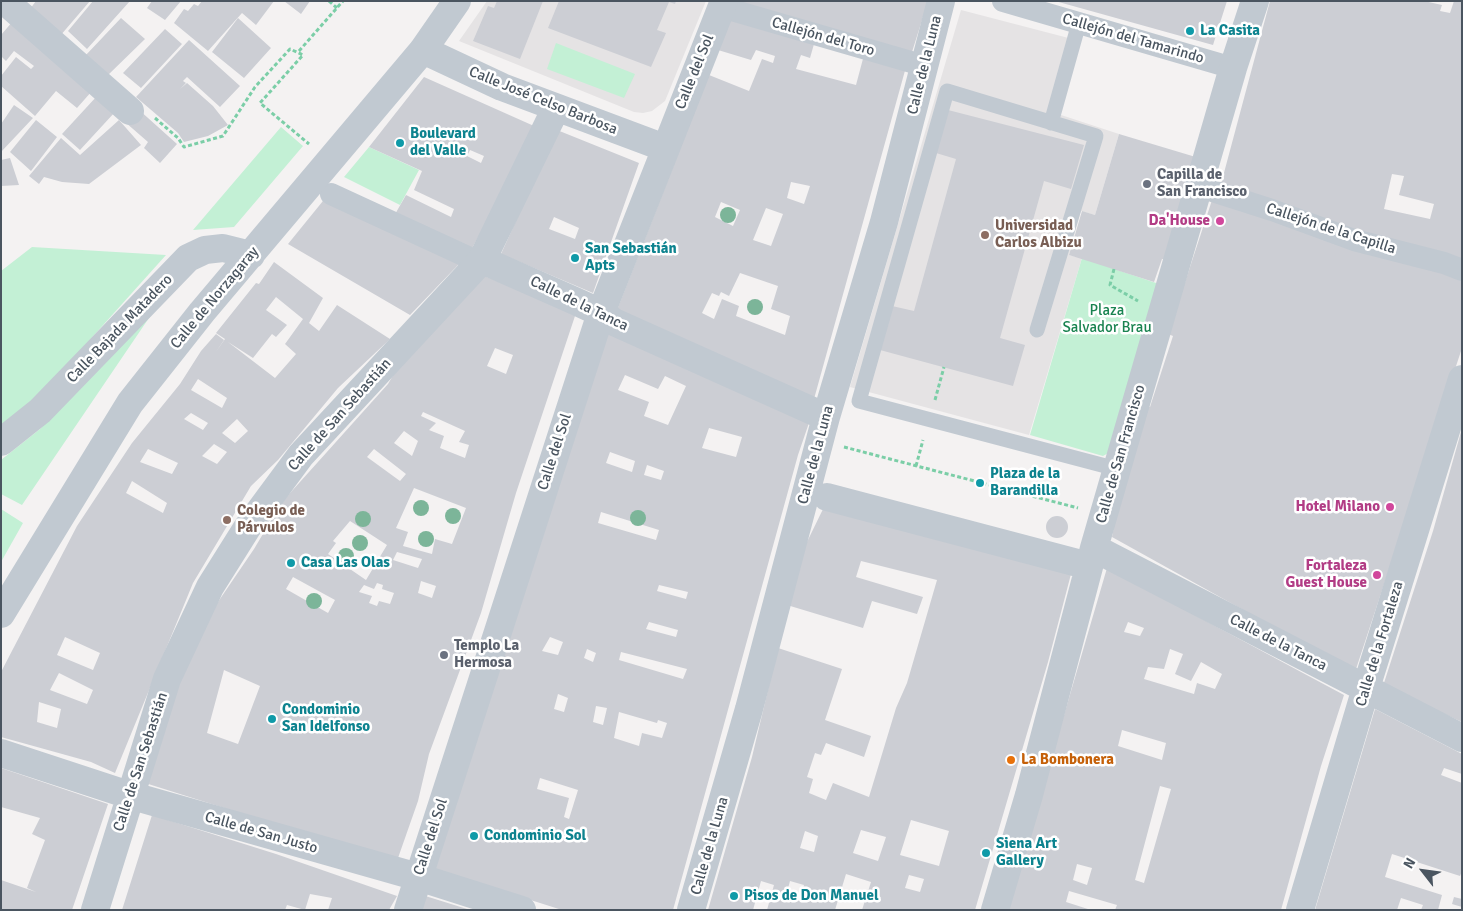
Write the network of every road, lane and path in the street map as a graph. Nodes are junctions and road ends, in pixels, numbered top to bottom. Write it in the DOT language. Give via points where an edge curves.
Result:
graph roads {
  1 [pos="329,1"];
  2 [pos="343,1"];
  3 [pos="457,1"];
  4 [pos="941,1"];
  5 [pos="1004,1"];
  6 [pos="1255,1"];
  7 [pos="722,4"];
  8 [pos="6,5"];
  9 [pos="337,8"];
  10 [pos="1079,23"];
  11 [pos="423,50"];
  12 [pos="298,51"];
  13 [pos="926,66"];
  14 [pos="1233,68"];
  15 [pos="556,108"];
  16 [pos="130,111"];
  17 [pos="1051,123"];
  18 [pos="311,146"];
  19 [pos="665,148"];
  20 [pos="1200,187"];
  21 [pos="331,194"];
  22 [pos="251,255"];
  23 [pos="482,260"];
  24 [pos="1114,269"];
  25 [pos="1462,270"];
  26 [pos="1143,304"];
  27 [pos="601,313"];
  28 [pos="1036,330"];
  29 [pos="944,368"];
  30 [pos="1462,379"];
  31 [pos="826,417"];
  32 [pos="930,420"];
  33 [pos="1,442"];
  34 [pos="872,455"];
  35 [pos="916,466"];
  36 [pos="1117,469"];
  37 [pos="827,496"];
  38 [pos="1087,510"];
  39 [pos="1092,557"];
  40 [pos="1,614"];
  41 [pos="1366,688"];
  42 [pos="1462,738"];
  43 [pos="1,753"];
  44 [pos="129,795"];
  45 [pos="418,878"];
  46 [pos="95,910"];
  47 [pos="408,910"];
  48 [pos="522,910"];
  49 [pos="691,910"];
  50 [pos="995,910"];
  51 [pos="1300,910"];
  1 -- 9 [label="path"];
  2 -- 9 [label="path"];
  3 -- 11 [label="street, Calle de Norzagaray"];
  4 -- 13 [label="street, Calle de la Luna"];
  5 -- 10 [label="street, Callejón del Tamarindo"];
  6 -- 14 [label="street, Calle de San Francisco"];
  7 -- 13 [label="street, Callejón del Toro"];
  7 -- 19 [label="street, Calle del Sol"];
  8 -- 16 [label="street"];
  9 -- 12 [label="path"];
  10 -- 14 [label="street, Callejón del Tamarindo"];
  10 -- 17 [label="lane"];
  11 -- 15 [label="street, Calle José Celso Barbosa"];
  11 -- 22 [label="street, Calle de Norzagaray"];
  12 -- 16 [label="path" via="290,49 255,87 224,136 184,147 178,138 137,106"];
  12 -- 18 [label="path" via="303,55 260,103"];
  13 -- 31 [label="street, Calle de la Luna"];
  14 -- 20 [label="street, Calle de San Francisco"];
  15 -- 19 [label="street, Calle José Celso Barbosa"];
  15 -- 23 [label="street, Calle de San Sebastián"];
  17 -- 28 [label="lane" via="1096,136"];
  17 -- 32 [label="lane" via="947,90 858,401"];
  19 -- 27 [label="street, Calle del Sol"];
  20 -- 25 [label="street, Callejón de la Capilla" via="1354,240"];
  20 -- 36 [label="street, Calle de San Francisco"];
  21 -- 23 [label="street, Calle de la Tanca" via="472,260"];
  22 -- 33 [label="street, Calle Bajada Matadero" via="223,248 205,250 188,258 40,411"];
  22 -- 40 [label="street, Calle de Norzagaray" via="130,403"];
  23 -- 27 [label="street, Calle de la Tanca"];
  23 -- 44 [label="street, Calle de San Sebastián" via="301,455 247,528 210,586 167,679"];
  24 -- 26 [label="path" via="1110,285"];
  27 -- 31 [label="street, Calle de la Tanca" via="614,322"];
  27 -- 45 [label="street, Calle del Sol"];
  29 -- 32 [label="path"];
  30 -- 41 [label="street, Calle de la Fortaleza"];
  31 -- 49 [label="street, Calle de la Luna" via="749,708"];
  32 -- 35 [label="path"];
  32 -- 36 [label="lane"];
  34 -- 35 [label="path"];
  35 -- 38 [label="path"];
  36 -- 39 [label="street, Calle de San Francisco"];
  37 -- 39 [label="street, Calle de la Tanca"];
  39 -- 41 [label="street, Calle de la Tanca"];
  39 -- 50 [label="street, Calle de San Francisco"];
  41 -- 42 [label="street, Calle de la Tanca"];
  41 -- 51 [label="street, Calle de la Fortaleza"];
  43 -- 44 [label="street, Calle de San Justo"];
  44 -- 45 [label="street, Calle de San Justo"];
  44 -- 46 [label="street, Calle de San Sebastián"];
  45 -- 47 [label="street, Calle del Sol"];
  45 -- 48 [label="street, Calle de San Justo"];
}
